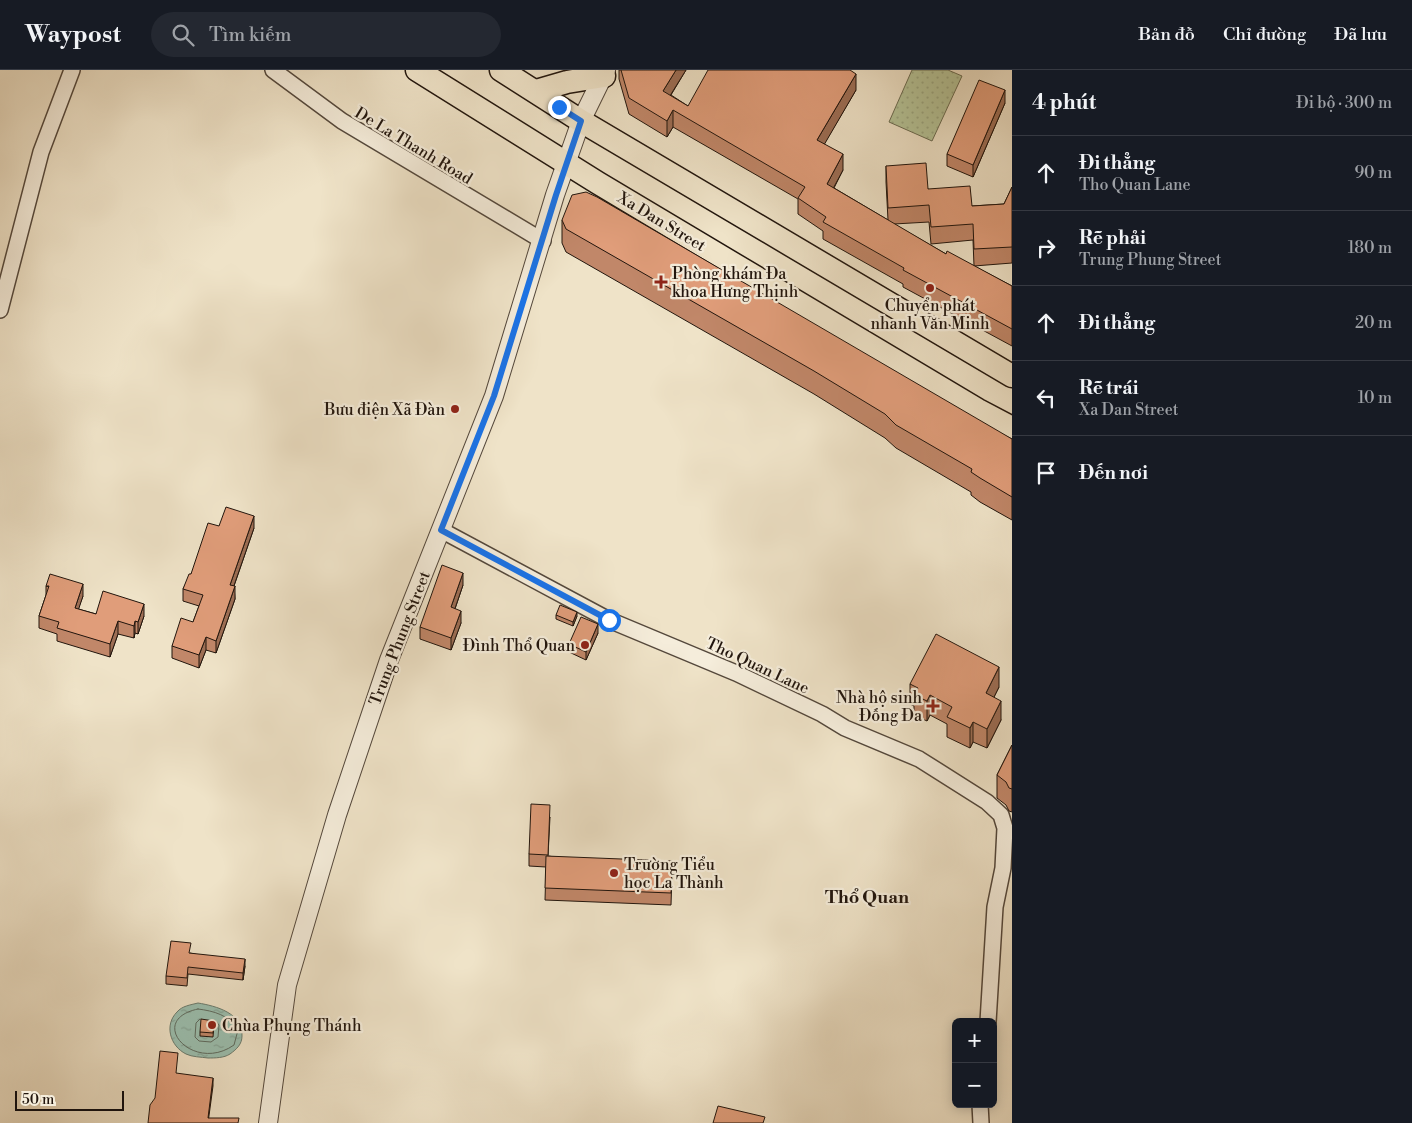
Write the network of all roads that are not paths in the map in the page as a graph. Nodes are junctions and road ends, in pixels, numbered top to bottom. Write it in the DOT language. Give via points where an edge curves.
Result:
graph roads {
  1 [pos="72,70"];
  2 [pos="273,70"];
  3 [pos="417,70"];
  4 [pos="501,70"];
  5 [pos="605,73"];
  6 [pos="536,91"];
  7 [pos="581,121"];
  8 [pos="567,163"];
  9 [pos="542,241"];
  10 [pos="0,310"];
  11 [pos="1012,376"];
  12 [pos="1012,428"];
  13 [pos="441,530"];
  14 [pos="988,1018"];
  15 [pos="980,1108"];
  16 [pos="268,1123"];
  17 [pos="981,1123"];
  1 -- 10 [label="street" via="42,152"];
  2 -- 9 [label="street, De La Thanh Road" via="342,121"];
  3 -- 8 [label="main road, Xa Dan Street"];
  4 -- 6 [label="main road"];
  5 -- 6 [label="main road"];
  5 -- 7 [label="street, Trung Phung Street"];
  6 -- 7 [label="main road"];
  7 -- 8 [label="street, Trung Phung Street"];
  7 -- 11 [label="main road"];
  8 -- 9 [label="street, Trung Phung Street"];
  8 -- 12 [label="main road, Xa Dan Street"];
  9 -- 13 [label="street, Trung Phung Street" via="494,396"];
  13 -- 14 [label="street, Tho Quan Lane" via="609,620 736,673 845,728 918,759 994,808 1005,821 1005,828 1003,868 995,907"];
  13 -- 16 [label="street, Trung Phung Street" via="389,660 319,876 288,985"];
  15 -- 17 [label="street"];
}
